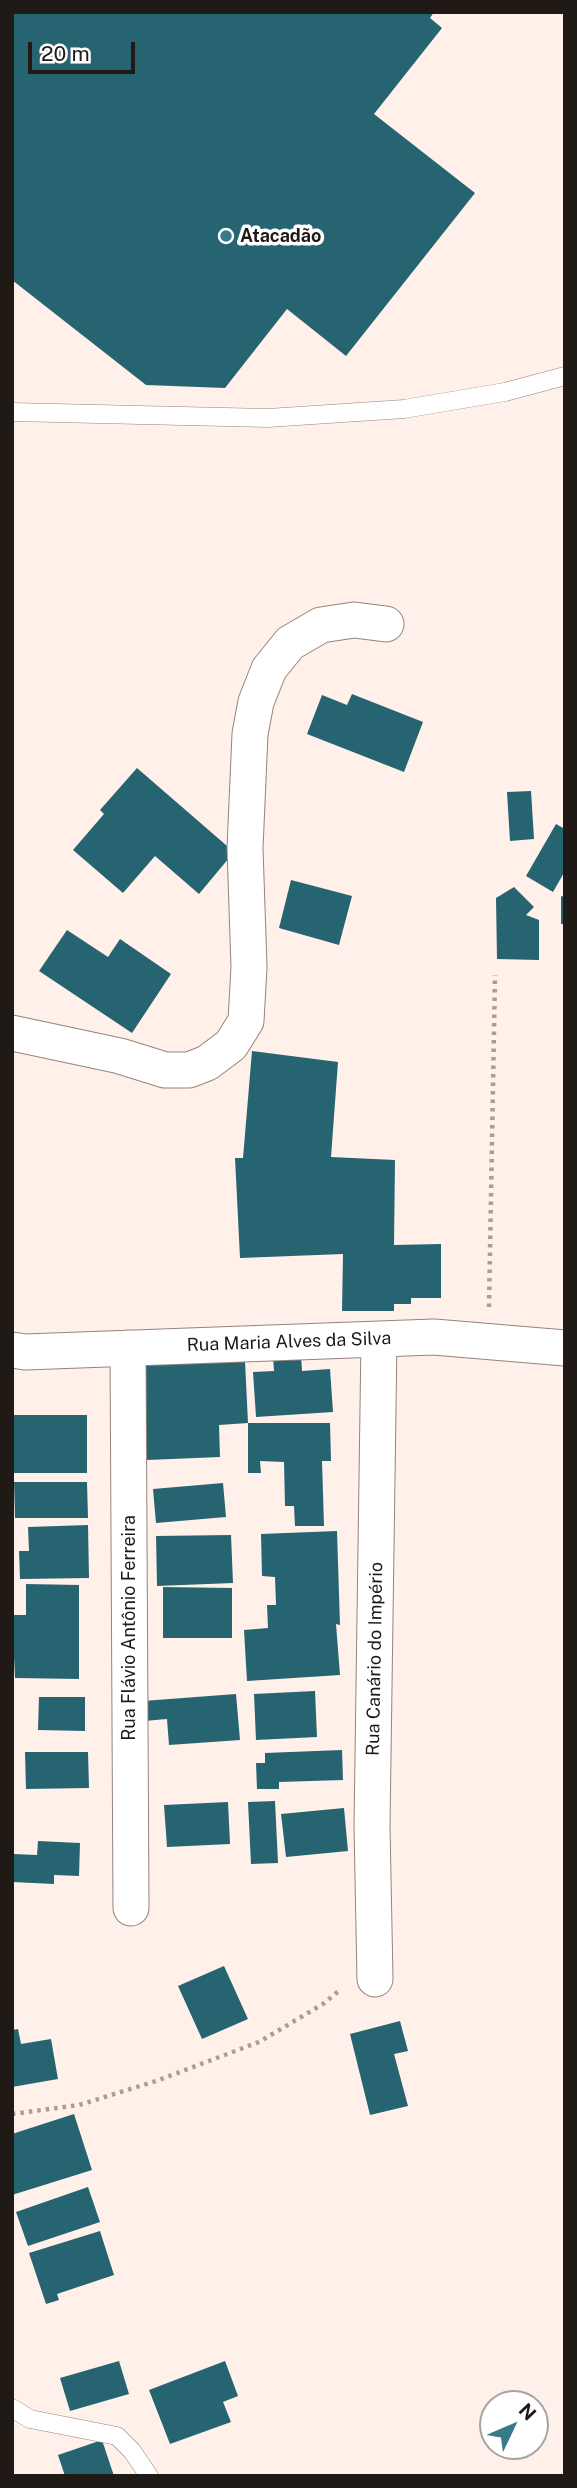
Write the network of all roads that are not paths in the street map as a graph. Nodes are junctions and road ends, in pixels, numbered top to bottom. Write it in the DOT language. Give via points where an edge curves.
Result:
graph roads {
  1 [pos="565,376"];
  2 [pos="12,412"];
  3 [pos="386,624"];
  4 [pos="12,1033"];
  5 [pos="379,1339"];
  6 [pos="128,1348"];
  7 [pos="565,1348"];
  8 [pos="12,1350"];
  9 [pos="131,1908"];
  10 [pos="375,1969"];
  11 [pos="12,2408"];
  12 [pos="149,2476"];
  1 -- 2 [label="lane" via="404,410 268,418"];
  3 -- 4 [label="street" via="354,620 321,625 290,643 269,669 256,702 250,734 245,848 246,1021 231,1045 198,1066 165,1070"];
  5 -- 6 [label="street, Rua Maria Alves da Silva"];
  5 -- 7 [label="street, Rua Maria Alves da Silva" via="490,1340"];
  5 -- 10 [label="street, Rua Canário do Império" via="372,1826"];
  6 -- 8 [label="street, Rua Maria Alves da Silva"];
  6 -- 9 [label="street, Rua Flávio Antônio Ferreira"];
  11 -- 12 [label="lane" via="30,2419 117,2436"];
}
